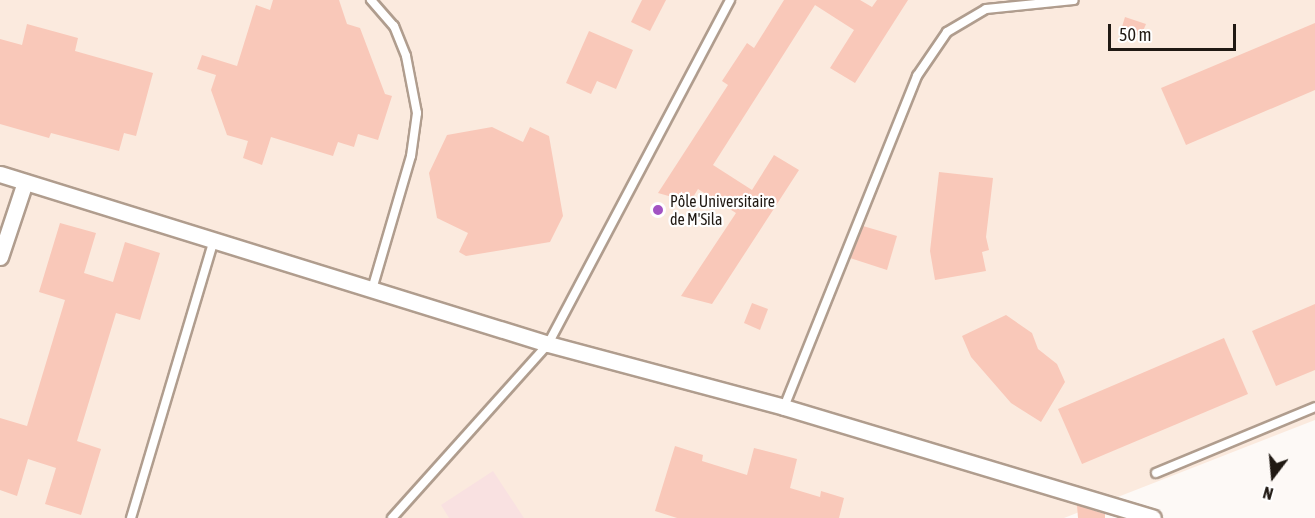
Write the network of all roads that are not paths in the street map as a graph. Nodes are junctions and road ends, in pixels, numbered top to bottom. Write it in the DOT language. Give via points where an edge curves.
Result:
graph roads {
  1 [pos="371,0"];
  2 [pos="730,0"];
  3 [pos="1074,0"];
  4 [pos="0,174"];
  5 [pos="25,182"];
  6 [pos="214,240"];
  7 [pos="0,257"];
  8 [pos="372,289"];
  9 [pos="548,344"];
  10 [pos="784,406"];
  11 [pos="1315,407"];
  12 [pos="1156,472"];
  13 [pos="131,518"];
  14 [pos="392,518"];
  15 [pos="1153,518"];
  1 -- 8 [label="lane" via="394,26 406,56 417,113 411,156"];
  2 -- 9 [label="lane"];
  3 -- 10 [label="lane" via="986,9 947,32 917,76"];
  4 -- 5 [label="street"];
  5 -- 6 [label="street"];
  5 -- 7 [label="street"];
  6 -- 8 [label="street"];
  6 -- 13 [label="lane"];
  8 -- 9 [label="street"];
  9 -- 10 [label="street"];
  9 -- 14 [label="lane"];
  10 -- 15 [label="street"];
  11 -- 12 [label="lane"];
}
